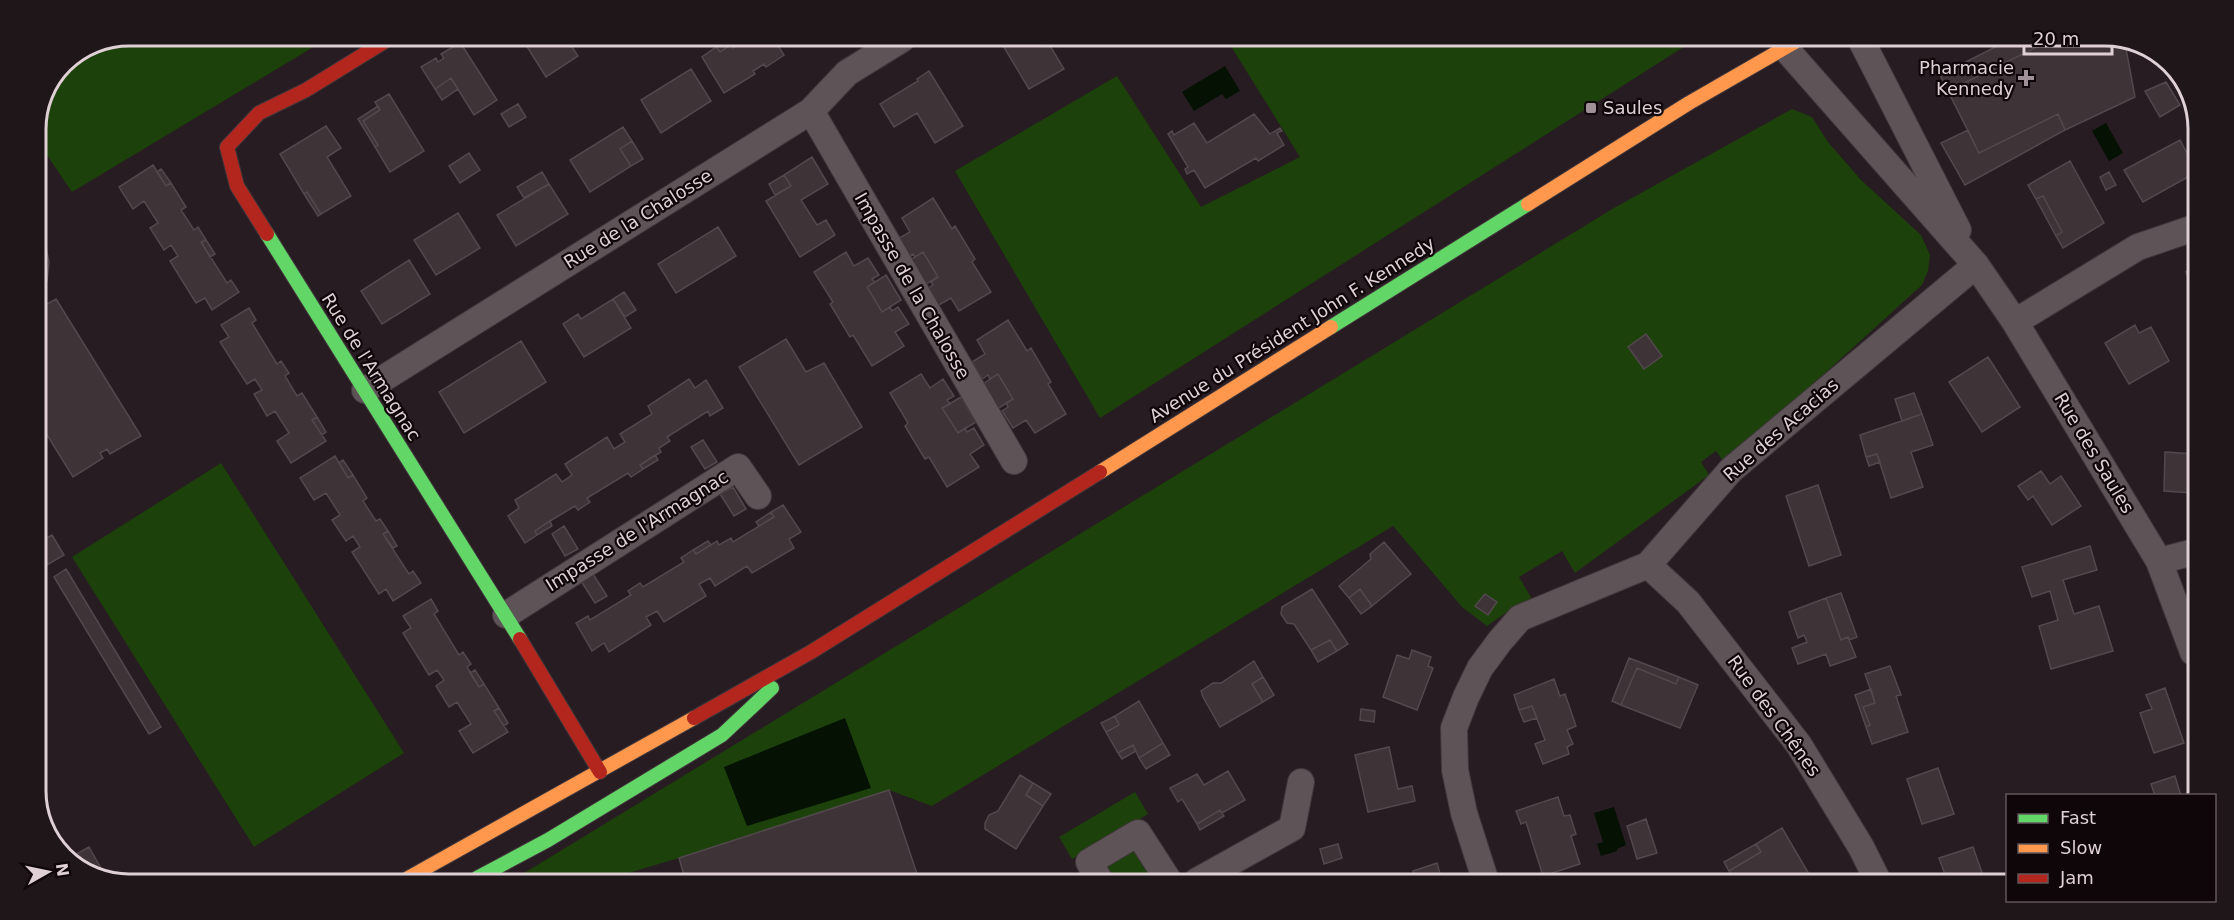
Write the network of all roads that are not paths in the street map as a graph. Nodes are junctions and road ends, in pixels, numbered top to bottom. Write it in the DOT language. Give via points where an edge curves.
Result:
graph roads {
  1 [pos="377,46"];
  2 [pos="891,46"];
  3 [pos="1788,46"];
  4 [pos="1791,46"];
  5 [pos="1864,46"];
  6 [pos="810,111"];
  7 [pos="2187,230"];
  8 [pos="1976,265"];
  9 [pos="2015,322"];
  10 [pos="365,390"];
  11 [pos="1014,461"];
  12 [pos="758,496"];
  13 [pos="2188,554"];
  14 [pos="2159,561"];
  15 [pos="1648,565"];
  16 [pos="506,615"];
  17 [pos="2188,638"];
  18 [pos="811,652"];
  19 [pos="600,772"];
  20 [pos="1301,782"];
  21 [pos="633,788"];
  22 [pos="596,792"];
  23 [pos="415,874"];
  24 [pos="484,874"];
  25 [pos="1096,874"];
  26 [pos="1164,874"];
  27 [pos="1210,874"];
  28 [pos="1483,874"];
  29 [pos="1874,874"];
  1 -- 10 [label="main road, Rue de l'Armagnac" via="306,90 259,113 227,147 237,186"];
  2 -- 6 [label="street, Rue de la Chalosse" via="848,72"];
  3 -- 18 [label="main road, Avenue du Président John F. Kennedy" via="1689,103"];
  4 -- 8 [label="street, Rue des Saules"];
  5 -- 8 [label="street, Rue des Saules"];
  6 -- 10 [label="street, Rue de la Chalosse"];
  6 -- 11 [label="street, Impasse de la Chalosse"];
  7 -- 9 [label="street" via="2138,247"];
  8 -- 9 [label="street, Rue des Saules"];
  8 -- 15 [label="street, Rue des Acacias" via="1731,470"];
  9 -- 14 [label="street, Rue des Saules"];
  10 -- 16 [label="main road, Rue de l'Armagnac"];
  12 -- 16 [label="street, Impasse de l'Armagnac" via="738,467"];
  13 -- 14 [label="street"];
  14 -- 17 [label="street, Rue des Saules"];
  15 -- 28 [label="street, Rue des Acacias" via="1520,618 1480,669 1454,728 1455,770"];
  15 -- 29 [label="street, Rue des Chênes" via="1688,602 1799,745"];
  16 -- 19 [label="main road, Rue de l'Armagnac"];
  18 -- 19 [label="main road, Avenue du Président John F. Kennedy"];
  18 -- 21 [label="main road, Avenue du Président John F. Kennedy" via="722,735"];
  19 -- 21 [label="main road"];
  19 -- 22 [label="main road"];
  19 -- 23 [label="main road, Avenue du Président John F. Kennedy"];
  20 -- 27 [label="street" via="1292,828"];
  21 -- 24 [label="main road, Avenue du Président John F. Kennedy"];
  25 -- 26 [label="street" via="1089,862 1138,833"];
}
